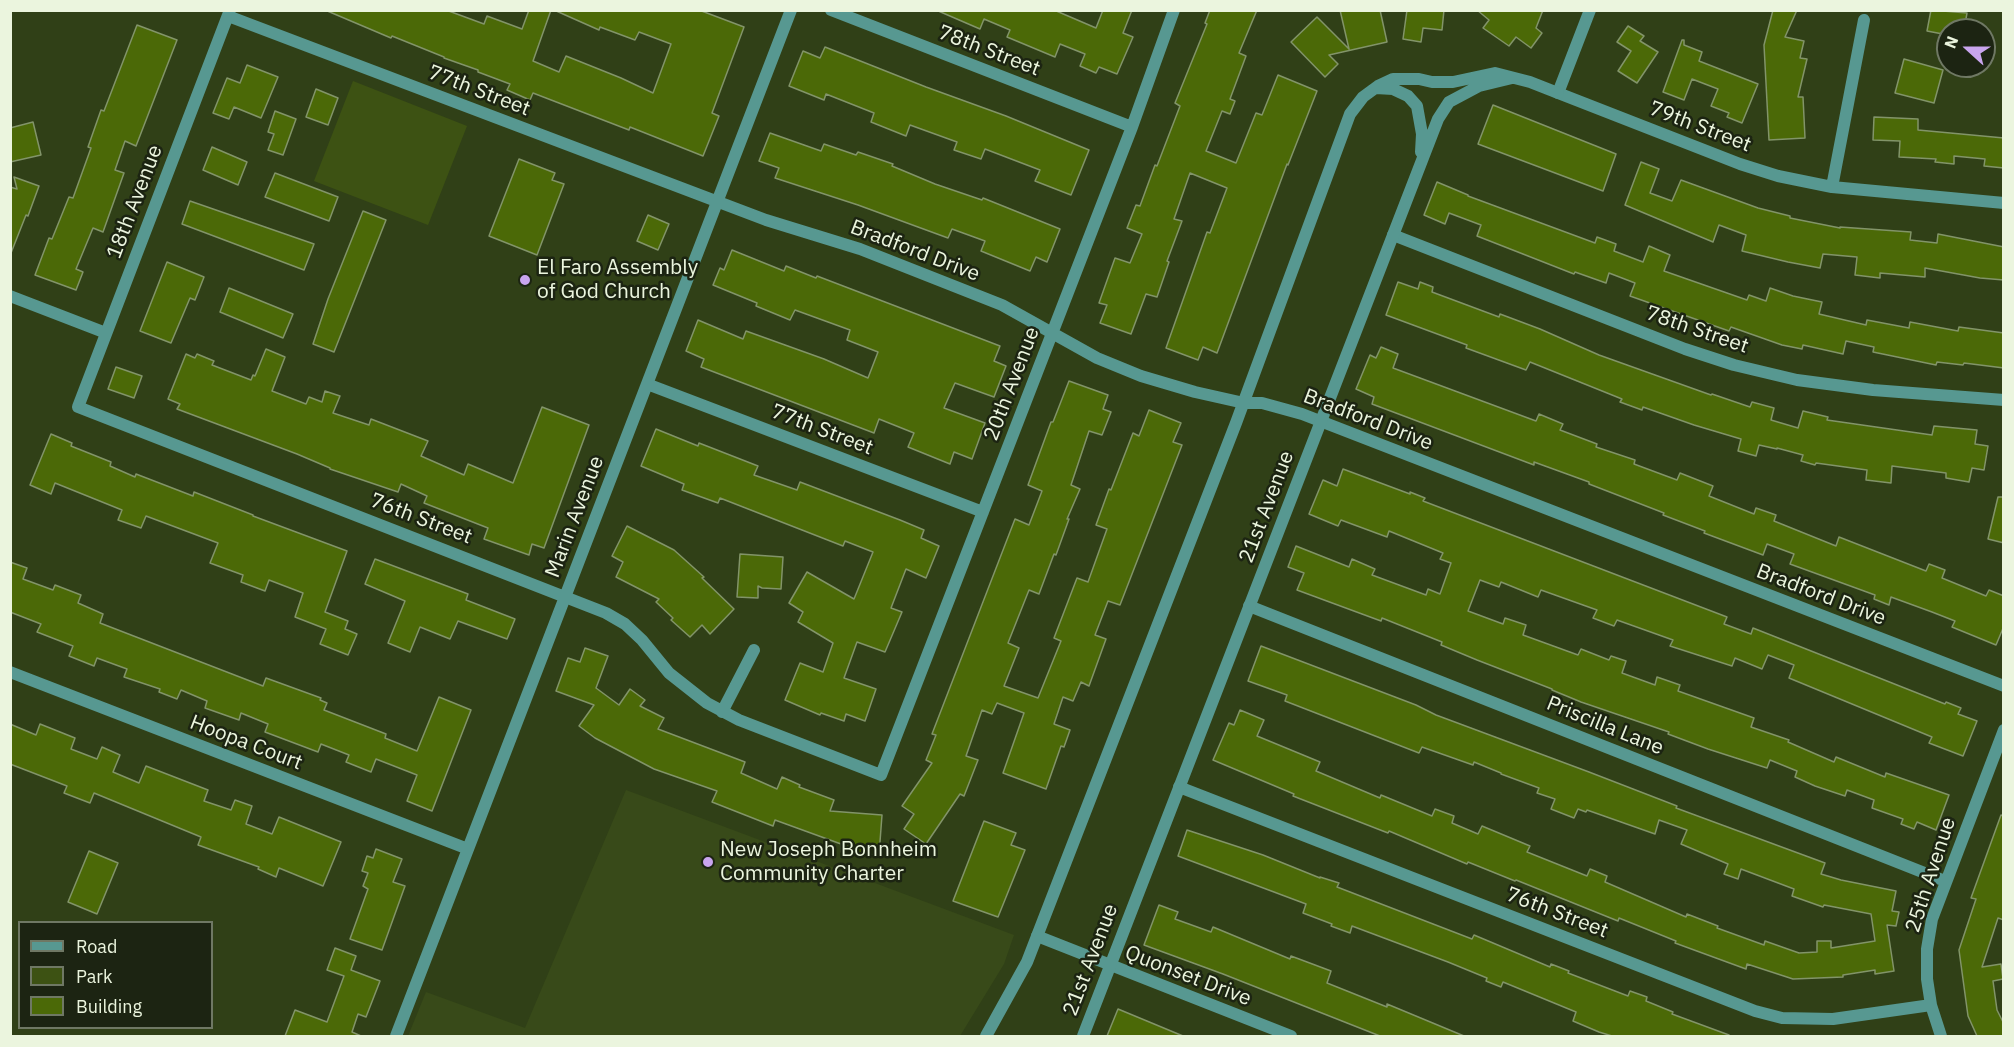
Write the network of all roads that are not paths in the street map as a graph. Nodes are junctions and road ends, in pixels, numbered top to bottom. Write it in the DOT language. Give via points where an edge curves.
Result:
graph roads {
  1 [pos="791,10"];
  2 [pos="831,10"];
  3 [pos="1174,10"];
  4 [pos="1590,10"];
  5 [pos="229,13"];
  6 [pos="1864,20"];
  7 [pos="1514,78"];
  8 [pos="1376,88"];
  9 [pos="1558,93"];
  10 [pos="1132,127"];
  11 [pos="1420,165"];
  12 [pos="1832,187"];
  13 [pos="717,202"];
  14 [pos="2004,203"];
  15 [pos="1393,235"];
  16 [pos="10,296"];
  17 [pos="106,333"];
  18 [pos="1052,334"];
  19 [pos="647,384"];
  20 [pos="2004,400"];
  21 [pos="1244,403"];
  22 [pos="78,407"];
  23 [pos="1320,422"];
  24 [pos="983,512"];
  25 [pos="565,596"];
  26 [pos="1249,606"];
  27 [pos="754,650"];
  28 [pos="10,672"];
  29 [pos="2004,686"];
  30 [pos="722,712"];
  31 [pos="2004,730"];
  32 [pos="883,771"];
  33 [pos="1179,787"];
  34 [pos="468,849"];
  35 [pos="1946,881"];
  36 [pos="1037,936"];
  37 [pos="1110,966"];
  38 [pos="1931,1005"];
  39 [pos="396,1036"];
  40 [pos="986,1036"];
  41 [pos="1083,1036"];
  42 [pos="1291,1036"];
  43 [pos="1941,1036"];
  1 -- 13 [label="street, Marin Avenue"];
  2 -- 10 [label="street, 78th Street"];
  3 -- 10 [label="street, 20th Avenue"];
  4 -- 9 [label="street"];
  5 -- 13 [label="street, 77th Street"];
  5 -- 17 [label="street, 18th Avenue"];
  6 -- 12 [label="street"];
  7 -- 8 [label="street" via="1496,73 1453,82 1393,79"];
  7 -- 9 [label="street"];
  7 -- 11 [label="street, 21st Avenue" via="1479,86 1449,102"];
  8 -- 11 [label="street" via="1393,89 1417,106 1422,134"];
  8 -- 21 [label="street" via="1350,114"];
  9 -- 12 [label="street, 79th Street" via="1740,164"];
  10 -- 18 [label="street, 20th Avenue"];
  11 -- 15 [label="street, 21st Avenue"];
  12 -- 14 [label="street, 79th Street"];
  13 -- 18 [label="street, Bradford Drive" via="860,249 980,296"];
  13 -- 19 [label="street, Marin Avenue"];
  15 -- 20 [label="street, 78th Street" via="1734,365 1797,380 1873,390"];
  15 -- 23 [label="street, 21st Avenue"];
  16 -- 17 [label="street"];
  17 -- 22 [label="street, 18th Avenue"];
  18 -- 21 [label="street, Bradford Drive" via="1141,376"];
  18 -- 24 [label="street, 20th Avenue"];
  19 -- 24 [label="street, 77th Street"];
  19 -- 25 [label="street, Marin Avenue"];
  21 -- 23 [label="street, Bradford Drive" via="1262,404"];
  21 -- 36 [label="street"];
  22 -- 25 [label="street, 76th Street"];
  23 -- 26 [label="street, 21st Avenue"];
  23 -- 29 [label="street, Bradford Drive"];
  24 -- 32 [label="street, 20th Avenue"];
  25 -- 30 [label="street, 76th Street" via="625,624 669,673"];
  25 -- 34 [label="street, Marin Avenue"];
  26 -- 33 [label="street, 21st Avenue"];
  26 -- 35 [label="street, Priscilla Lane"];
  27 -- 30 [label="street"];
  28 -- 34 [label="street, Hoopa Court"];
  30 -- 32 [label="street, 76th Street" via="881,775"];
  31 -- 35 [label="street, 25th Avenue"];
  33 -- 37 [label="street, 21st Avenue"];
  33 -- 38 [label="street, 76th Street" via="1755,1011 1782,1018 1833,1020"];
  34 -- 39 [label="street, Marin Avenue"];
  35 -- 38 [label="street, 25th Avenue" via="1932,919 1928,949"];
  36 -- 37 [label="street, Quonset Drive"];
  36 -- 40 [label="street"];
  37 -- 41 [label="street, 21st Avenue"];
  37 -- 42 [label="street, Quonset Drive"];
  38 -- 43 [label="street, 25th Avenue"];
}
